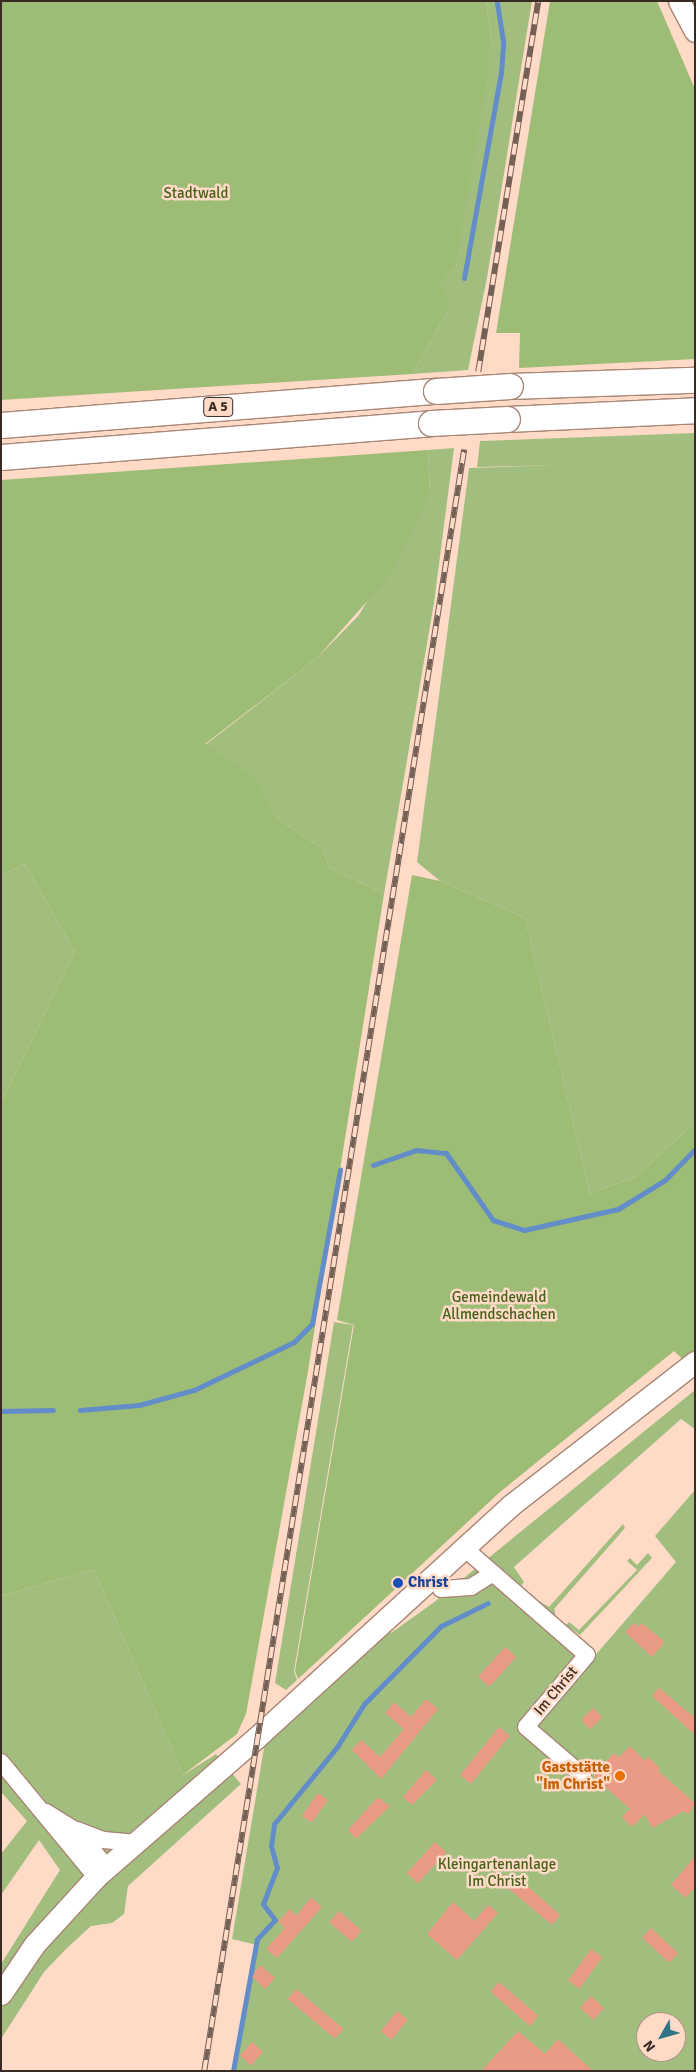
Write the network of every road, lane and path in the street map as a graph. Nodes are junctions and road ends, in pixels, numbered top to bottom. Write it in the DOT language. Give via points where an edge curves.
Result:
graph roads {
  1 [pos="679,1"];
  2 [pos="695,30"];
  3 [pos="695,380"];
  4 [pos="695,410"];
  5 [pos="1,425"];
  6 [pos="1,457"];
  7 [pos="695,1362"];
  8 [pos="463,1547"];
  9 [pos="493,1573"];
  10 [pos="440,1590"];
  11 [pos="1,1762"];
  12 [pos="583,1776"];
  13 [pos="40,1808"];
  14 [pos="75,1830"];
  15 [pos="135,1843"];
  16 [pos="102,1872"];
  17 [pos="1,1994"];
  1 -- 2 [label="main road"];
  3 -- 5 [label="highway, A 5, bridge" via="510,386"];
  4 -- 6 [label="highway, A 5, bridge" via="432,423"];
  7 -- 8 [label="main road" via="560,1465"];
  8 -- 9 [label="street, Im Christ"];
  8 -- 15 [label="main road" via="256,1738"];
  9 -- 10 [label="street" via="471,1587"];
  9 -- 12 [label="street, Im Christ" via="587,1655 526,1727"];
  11 -- 13 [label="street"];
  13 -- 14 [label="street"];
  13 -- 16 [label="street"];
  14 -- 15 [label="street" via="103,1840"];
  14 -- 16 [label="street"];
  15 -- 16 [label="main road"];
  16 -- 17 [label="main road" via="34,1945"];
}
